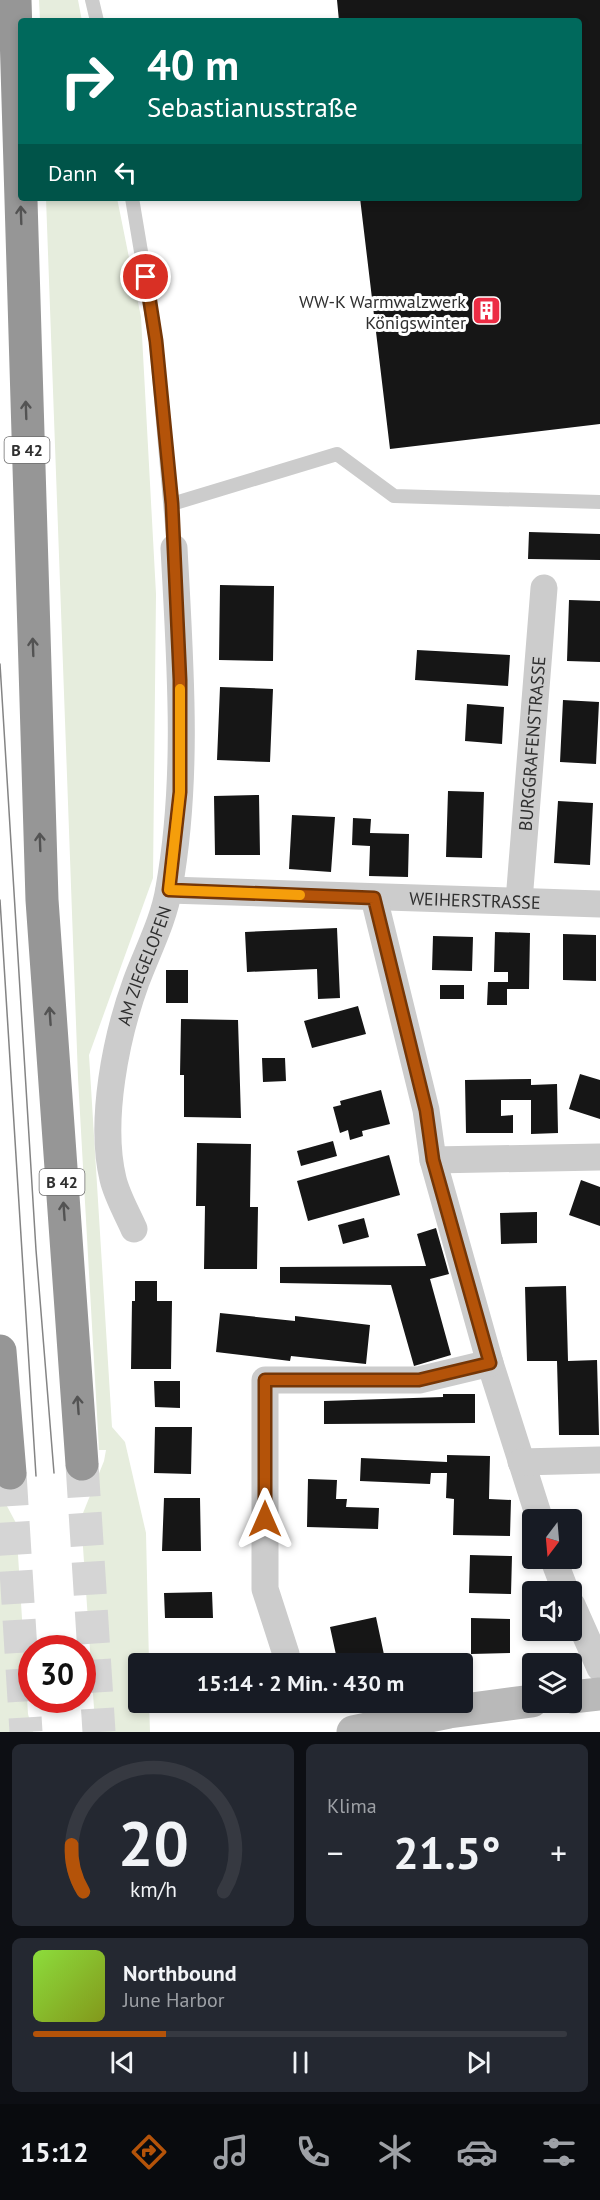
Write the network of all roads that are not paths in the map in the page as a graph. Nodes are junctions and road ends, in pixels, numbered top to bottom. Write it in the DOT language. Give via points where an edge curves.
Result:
graph roads {
  1 [pos="15,0"];
  2 [pos="92,0"];
  3 [pos="96,18"];
  4 [pos="18,100"];
  5 [pos="21,201"];
  6 [pos="133,201"];
  7 [pos="600,502"];
  8 [pos="172,504"];
  9 [pos="174,548"];
  10 [pos="543,588"];
  11 [pos="169,890"];
  12 [pos="374,898"];
  13 [pos="519,902"];
  14 [pos="600,904"];
  15 [pos="600,1157"];
  16 [pos="433,1160"];
  17 [pos="134,1229"];
  18 [pos="0,1352"];
  19 [pos="490,1363"];
  20 [pos="600,1460"];
  21 [pos="521,1462"];
  22 [pos="82,1464"];
  23 [pos="10,1473"];
  24 [pos="536,1509"];
  25 [pos="582,1628"];
  26 [pos="286,1653"];
  27 [pos="600,1668"];
  28 [pos="600,1694"];
  29 [pos="582,1696"];
  30 [pos="522,1702"];
  31 [pos="353,1732"];
  4 -- 1 [label="highway, B 42, one-way"];
  2 -- 3 [label="lane"];
  22 -- 5 [label="highway, B 42, one-way" via="42,900"];
  6 -- 8 [label="lane, AM ZIEGELOFEN" via="156,341"];
  7 -- 8 [label="lane" via="394,496 337,454"];
  8 -- 9 [label="lane, AM ZIEGELOFEN"];
  9 -- 11 [label="street, AM ZIEGELOFEN" via="180,792"];
  10 -- 13 [label="street, BURGGRAFENSTRASSE"];
  11 -- 12 [label="street, WEIHERSTRASSE"];
  11 -- 17 [label="street, AM ZIEGELOFEN" via="122,1028 108,1120 113,1179"];
  12 -- 13 [label="street, WEIHERSTRASSE"];
  12 -- 16 [label="street" via="426,1110"];
  13 -- 14 [label="street, WEIHERSTRASSE"];
  15 -- 16 [label="street"];
  16 -- 19 [label="street"];
  18 -- 23 [label="highway"];
  19 -- 21 [label="street"];
  19 -- 26 [label="street" via="419,1380 265,1380 265,1588"];
  20 -- 21 [label="street"];
  21 -- 24 [label="street"];
  25 -- 27 [label="street"];
  28 -- 29 [label="street"];
  30 -- 31 [label="street" via="449,1712"];
}
